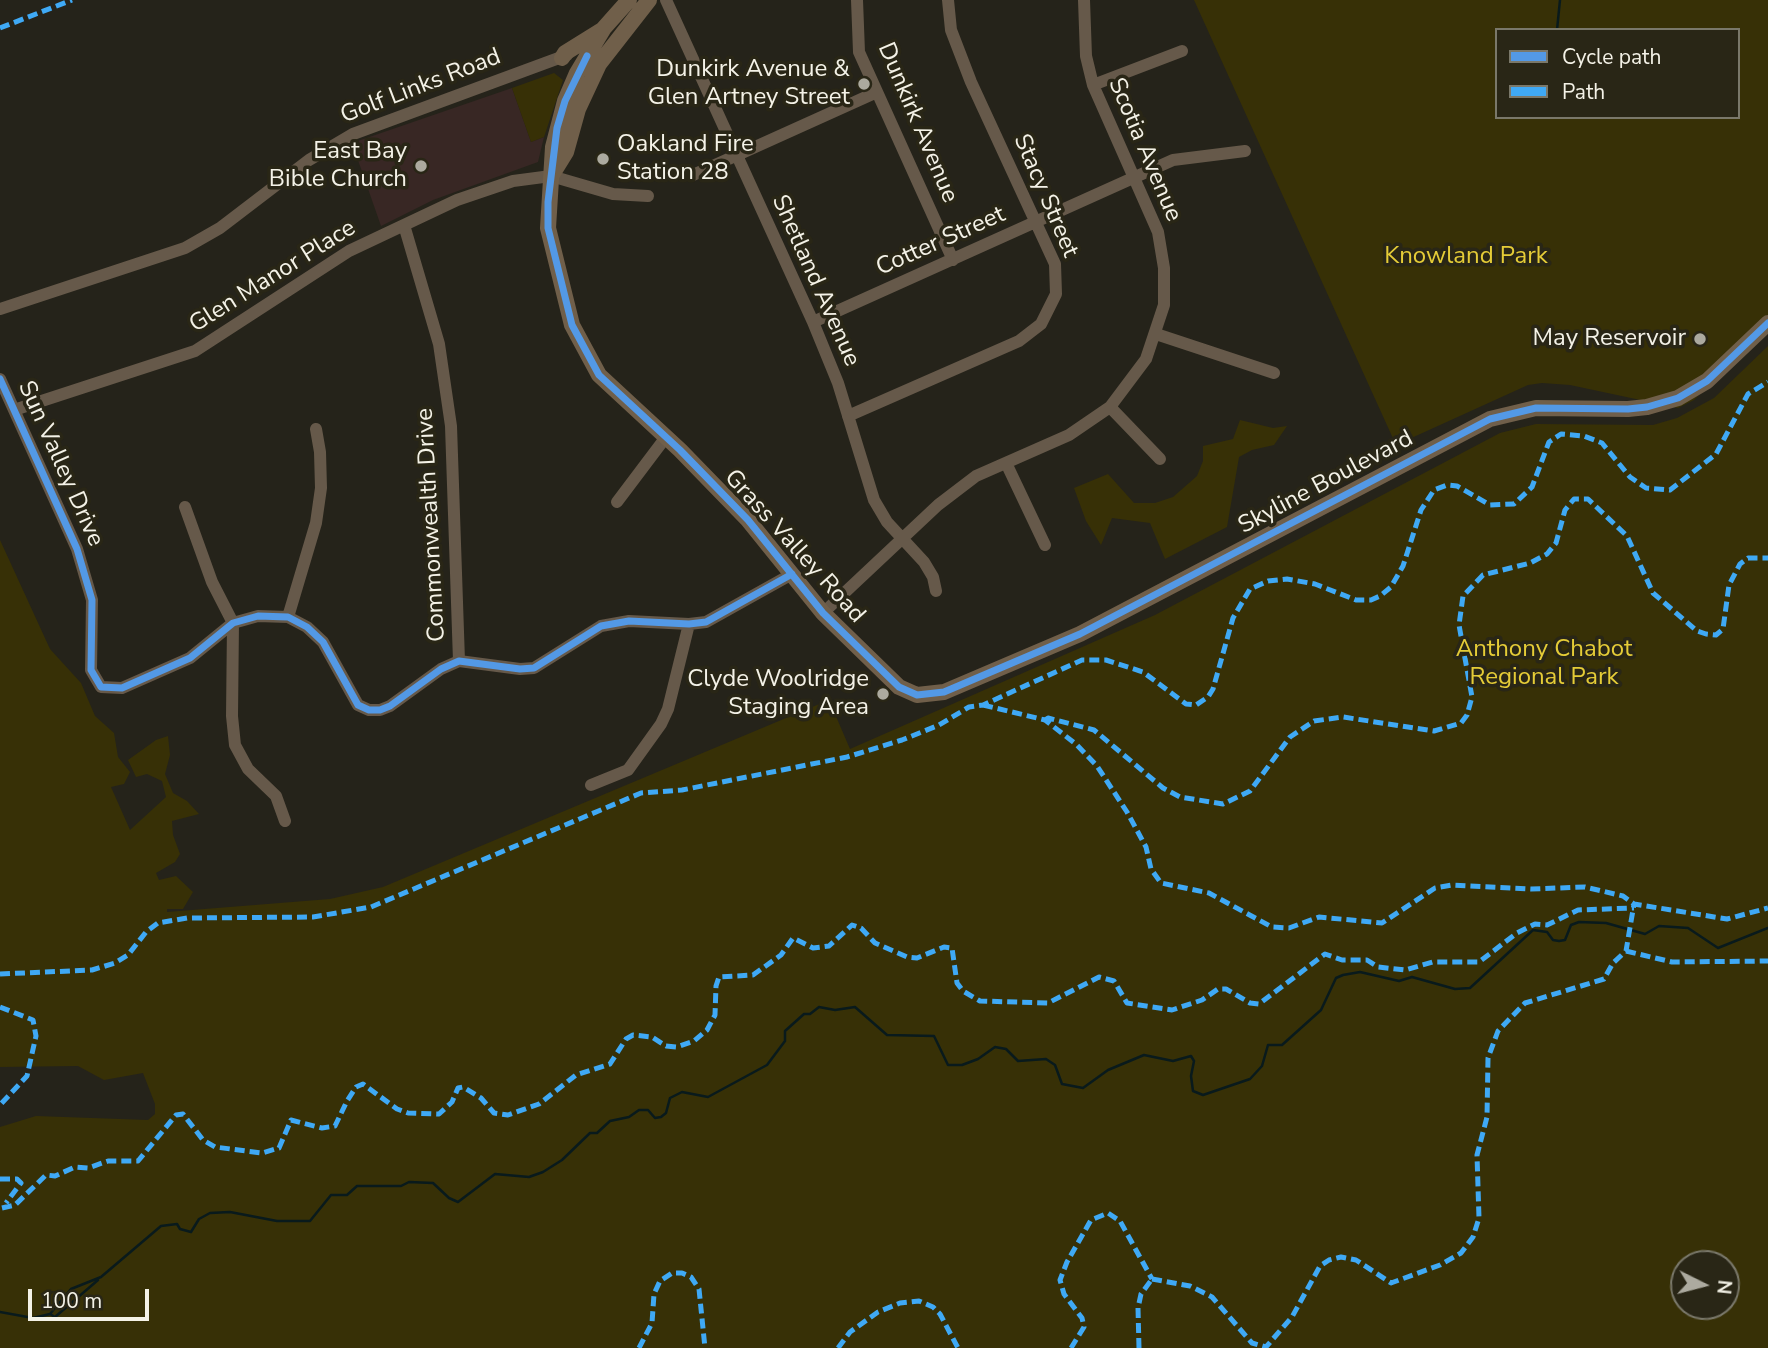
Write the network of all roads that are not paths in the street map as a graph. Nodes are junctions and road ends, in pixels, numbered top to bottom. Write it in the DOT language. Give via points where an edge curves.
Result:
graph roads {
  1 [pos="629,0"];
  2 [pos="649,0"];
  3 [pos="666,0"];
  4 [pos="857,0"];
  5 [pos="948,0"];
  6 [pos="1084,0"];
  7 [pos="604,29"];
  8 [pos="1182,51"];
  9 [pos="562,58"];
  10 [pos="591,64"];
  11 [pos="1093,85"];
  12 [pos="877,92"];
  13 [pos="1245,150"];
  14 [pos="736,155"];
  15 [pos="693,175"];
  16 [pos="551,176"];
  17 [pos="1135,177"];
  18 [pos="648,196"];
  19 [pos="1037,221"];
  20 [pos="404,225"];
  21 [pos="953,260"];
  22 [pos="0,309"];
  23 [pos="813,322"];
  24 [pos="1768,323"];
  25 [pos="1156,334"];
  26 [pos="1274,373"];
  27 [pos="0,379"];
  28 [pos="1110,407"];
  29 [pos="14,410"];
  30 [pos="848,416"];
  31 [pos="316,429"];
  32 [pos="666,437"];
  33 [pos="1160,459"];
  34 [pos="1007,465"];
  35 [pos="617,502"];
  36 [pos="185,507"];
  37 [pos="903,540"];
  38 [pos="1045,545"];
  39 [pos="792,574"];
  40 [pos="936,591"];
  41 [pos="823,613"];
  42 [pos="288,617"];
  43 [pos="233,623"];
  44 [pos="689,624"];
  45 [pos="459,661"];
  46 [pos="899,687"];
  47 [pos="591,785"];
  48 [pos="285,821"];
  1 -- 7 [label="main road"];
  2 -- 10 [label="main road"];
  3 -- 14 [label="street, Shetland Avenue"];
  4 -- 12 [label="street, Dunkirk Avenue" via="859,51"];
  5 -- 19 [label="street, Stacy Street" via="951,30 971,82"];
  6 -- 11 [label="street, Scotia Avenue" via="1086,56"];
  7 -- 9 [label="main road"];
  7 -- 10 [label="main road"];
  8 -- 11 [label="street"];
  9 -- 10 [label="street, Golf Links Road" via="574,53"];
  9 -- 22 [label="street, Golf Links Road" via="353,134 185,248"];
  10 -- 16 [label="main road, Grass Valley Road" via="565,101"];
  11 -- 17 [label="street, Scotia Avenue"];
  12 -- 14 [label="street"];
  12 -- 21 [label="street, Dunkirk Avenue"];
  13 -- 17 [label="street, Cotter Street" via="1173,160"];
  14 -- 15 [label="street"];
  14 -- 23 [label="street, Shetland Avenue"];
  16 -- 18 [label="street" via="612,194"];
  16 -- 20 [label="street, Glen Manor Place" via="513,181"];
  16 -- 32 [label="main road, Grass Valley Road" via="548,229 572,325 598,375"];
  17 -- 19 [label="street, Cotter Street"];
  17 -- 25 [label="street, Scotia Avenue" via="1158,232 1164,268 1164,305"];
  19 -- 21 [label="street, Cotter Street"];
  19 -- 30 [label="street, Stacy Street" via="1058,279 1051,310 1041,324 1019,341"];
  20 -- 29 [label="street, Glen Manor Place" via="313,272 195,351"];
  20 -- 45 [label="street, Commonwealth Drive" via="439,344 451,426"];
  21 -- 23 [label="street, Cotter Street"];
  23 -- 30 [label="street, Shetland Avenue"];
  24 -- 46 [label="main road, Skyline Boulevard" via="1707,381 1678,398 1628,409 1536,408 1490,419 1080,634 936,695 918,695"];
  25 -- 26 [label="street"];
  25 -- 28 [label="street, Scotia Avenue" via="1146,359"];
  27 -- 29 [label="street, Sun Valley Drive"];
  28 -- 33 [label="street"];
  28 -- 34 [label="street, Scotia Avenue" via="1069,435"];
  29 -- 43 [label="street, Sun Valley Drive" via="77,549 92,600 91,670 101,687 122,688 190,658"];
  30 -- 37 [label="street, Shetland Avenue" via="874,500"];
  31 -- 42 [label="street" via="321,488 316,523"];
  32 -- 35 [label="street"];
  32 -- 39 [label="main road, Grass Valley Road" via="748,520"];
  34 -- 37 [label="street, Scotia Avenue" via="976,476"];
  34 -- 38 [label="street"];
  36 -- 43 [label="street" via="212,582"];
  37 -- 40 [label="street, Shetland Avenue" via="924,562"];
  37 -- 41 [label="street, Scotia Avenue"];
  39 -- 41 [label="main road, Grass Valley Road"];
  39 -- 44 [label="street" via="721,615"];
  41 -- 46 [label="main road, Grass Valley Road"];
  42 -- 43 [label="street, Sun Valley Drive" via="258,616"];
  42 -- 45 [label="street" via="323,642 350,695 369,710 390,706 428,677"];
  43 -- 48 [label="street" via="235,745 248,769 276,796"];
  44 -- 45 [label="street" via="629,621 601,626 534,668"];
  44 -- 47 [label="street" via="661,724 628,770"];
}
